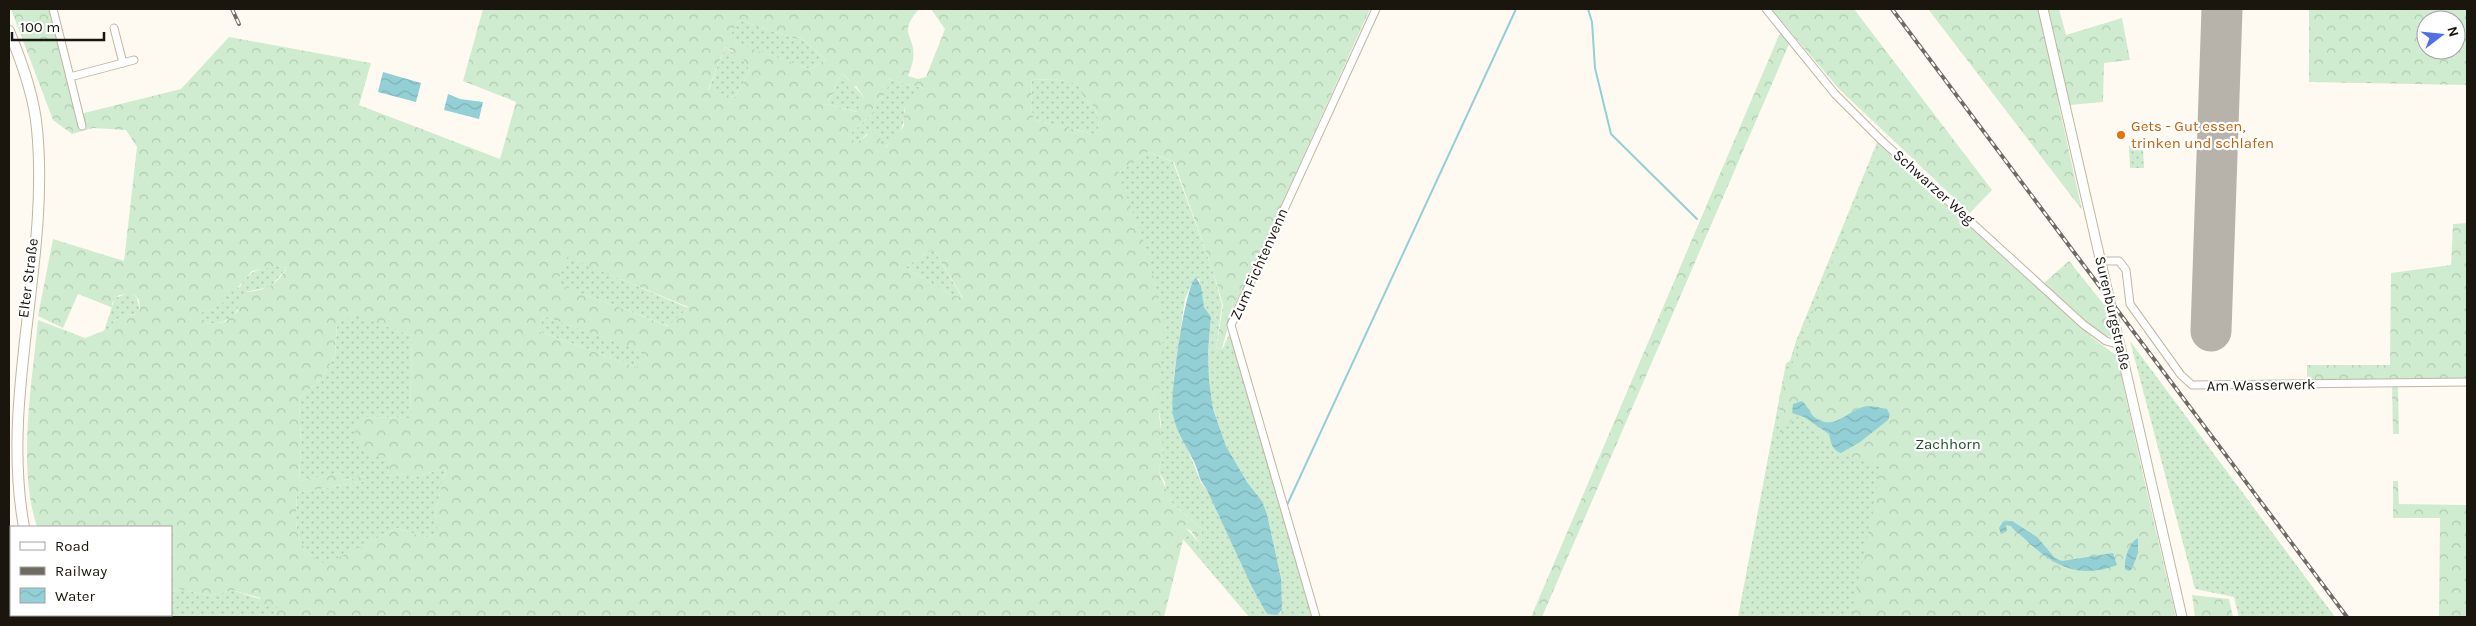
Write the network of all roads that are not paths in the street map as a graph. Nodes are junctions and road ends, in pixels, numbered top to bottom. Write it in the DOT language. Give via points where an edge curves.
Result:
graph roads {
  1 [pos="53,9"];
  2 [pos="1376,9"];
  3 [pos="1766,9"];
  4 [pos="2043,9"];
  5 [pos="114,28"];
  6 [pos="9,31"];
  7 [pos="134,60"];
  8 [pos="123,63"];
  9 [pos="70,77"];
  10 [pos="82,126"];
  11 [pos="2101,261"];
  12 [pos="2120,345"];
  13 [pos="2467,382"];
  14 [pos="24,526"];
  15 [pos="1316,617"];
  16 [pos="2182,617"];
  1 -- 9 [label="street"];
  2 -- 15 [label="street, Zum Fichtenvenn" via="1232,324"];
  3 -- 12 [label="street, Schwarzer Weg" via="1835,94 1881,140 2084,325"];
  4 -- 11 [label="street, Surenburgstraße"];
  5 -- 8 [label="street"];
  6 -- 14 [label="main road, Elter Straße" via="32,97 39,156 36,212 12,427 13,483"];
  7 -- 8 [label="street"];
  8 -- 9 [label="street"];
  9 -- 10 [label="street"];
  11 -- 12 [label="street, Surenburgstraße"];
  11 -- 13 [label="street, Am Wasserwerk" via="2119,261 2123,265 2130,304 2181,375 2192,385"];
  12 -- 16 [label="street, Surenburgstraße"];
}
